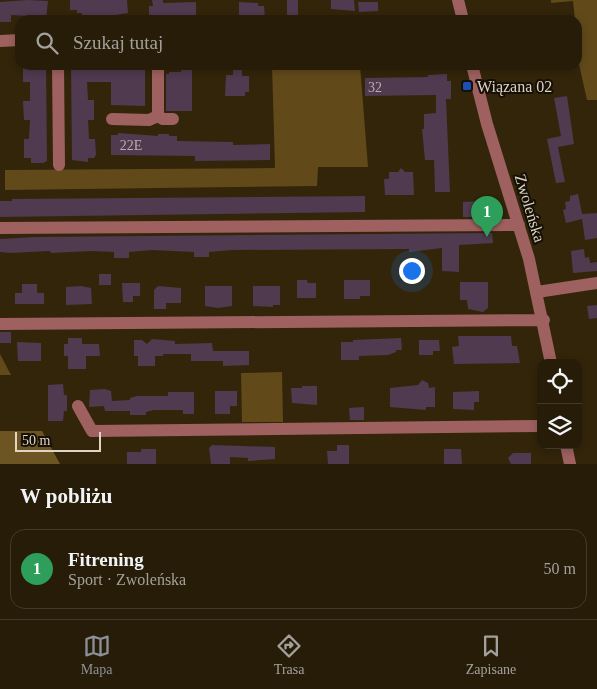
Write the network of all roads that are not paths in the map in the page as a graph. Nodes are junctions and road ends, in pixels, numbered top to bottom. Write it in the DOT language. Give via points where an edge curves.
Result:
graph roads {
  1 [pos="458,0"];
  2 [pos="461,15"];
  3 [pos="0,40"];
  4 [pos="15,40"];
  5 [pos="58,70"];
  6 [pos="158,70"];
  7 [pos="473,70"];
  8 [pos="158,116"];
  9 [pos="112,119"];
  10 [pos="173,119"];
  11 [pos="59,166"];
  12 [pos="519,225"];
  13 [pos="0,228"];
  14 [pos="597,283"];
  15 [pos="537,292"];
  16 [pos="544,320"];
  17 [pos="0,324"];
  18 [pos="550,359"];
  19 [pos="78,406"];
  20 [pos="537,426"];
  21 [pos="567,449"];
  22 [pos="570,464"];
  1 -- 2 [label="street"];
  3 -- 4 [label="street"];
  5 -- 11 [label="street"];
  6 -- 8 [label="street"];
  7 -- 12 [label="street, Zwoleńska"];
  8 -- 9 [label="street" via="149,120"];
  8 -- 10 [label="street"];
  12 -- 13 [label="street"];
  12 -- 15 [label="street, Zwoleńska"];
  14 -- 15 [label="street"];
  15 -- 16 [label="street, Zwoleńska"];
  16 -- 17 [label="street"];
  16 -- 18 [label="street, Zwoleńska"];
  19 -- 20 [label="street" via="92,431"];
  21 -- 22 [label="street"];
}
